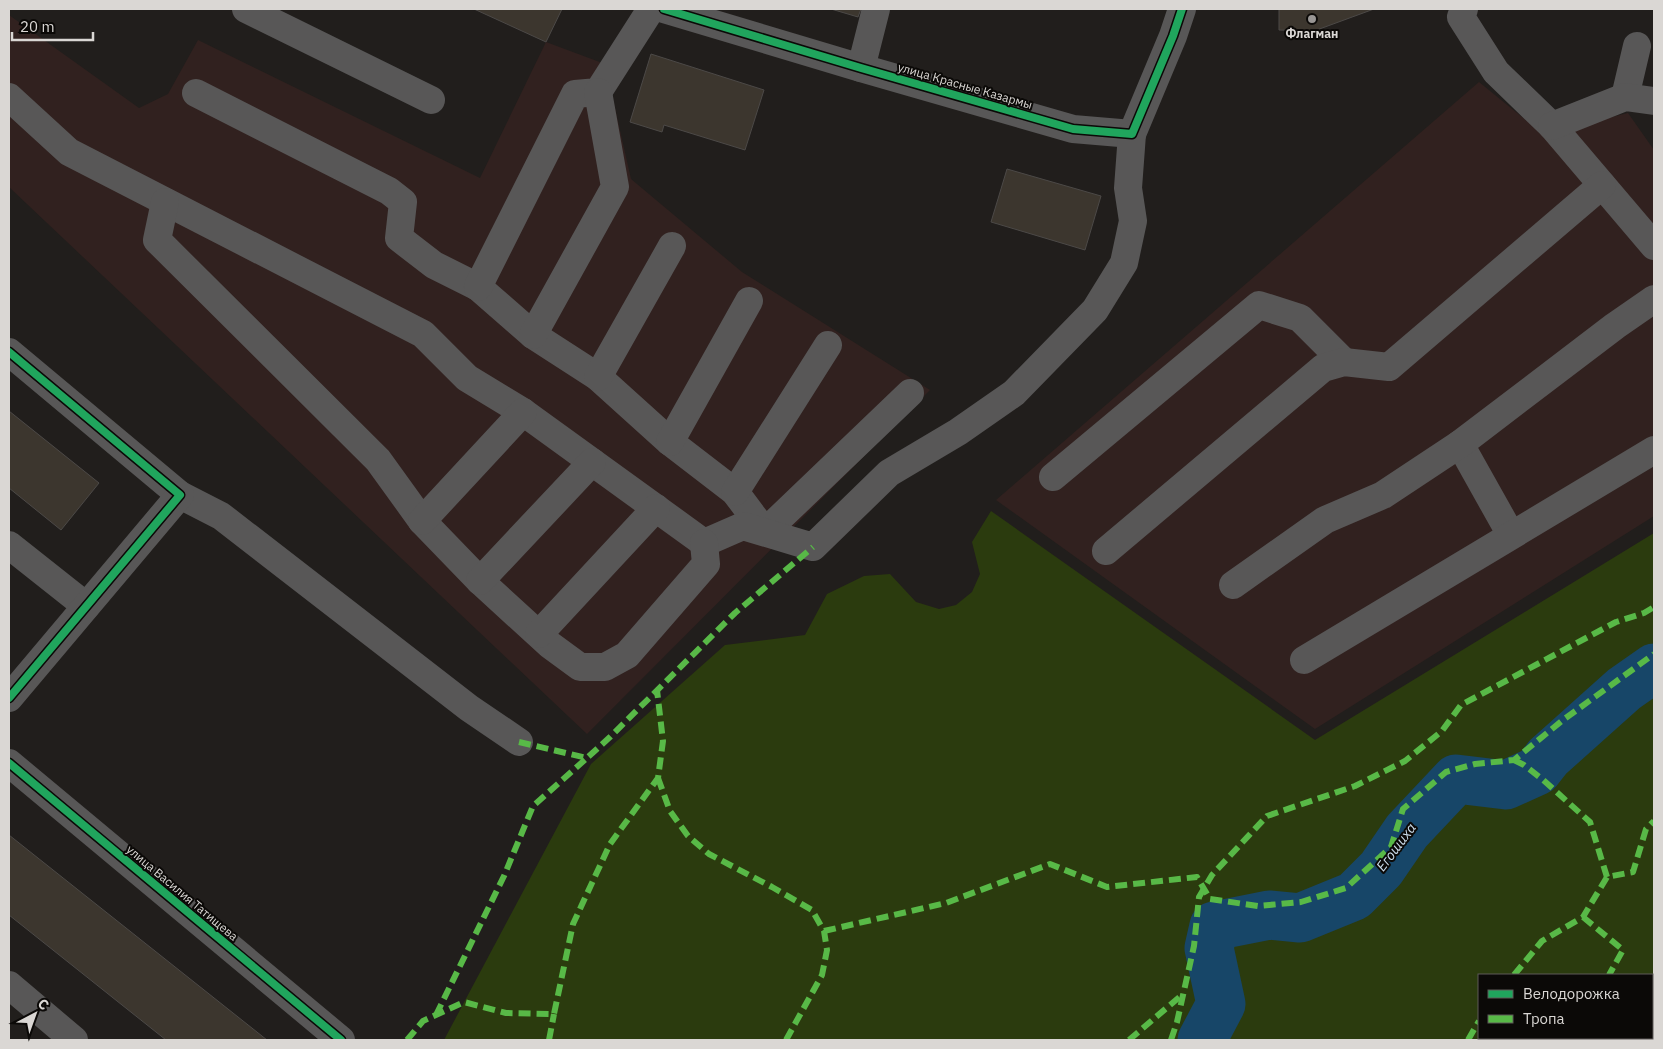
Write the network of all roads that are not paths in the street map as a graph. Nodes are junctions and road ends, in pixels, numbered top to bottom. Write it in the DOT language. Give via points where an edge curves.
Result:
graph roads {
  1 [pos="246,9"];
  2 [pos="651,9"];
  3 [pos="664,9"];
  4 [pos="876,9"];
  5 [pos="1182,9"];
  6 [pos="1464,9"];
  7 [pos="1637,46"];
  8 [pos="861,68"];
  9 [pos="598,92"];
  10 [pos="196,93"];
  11 [pos="9,96"];
  12 [pos="1625,97"];
  13 [pos="431,100"];
  14 [pos="1654,101"];
  15 [pos="1552,126"];
  16 [pos="1132,134"];
  17 [pos="1602,185"];
  18 [pos="165,202"];
  19 [pos="672,246"];
  20 [pos="1654,246"];
  21 [pos="478,287"];
  22 [pos="1654,299"];
  23 [pos="749,301"];
  24 [pos="533,335"];
  25 [pos="828,345"];
  26 [pos="9,352"];
  27 [pos="1344,362"];
  28 [pos="598,377"];
  29 [pos="910,393"];
  30 [pos="523,412"];
  31 [pos="670,442"];
  32 [pos="1460,444"];
  33 [pos="1654,450"];
  34 [pos="592,462"];
  35 [pos="1052,478"];
  36 [pos="735,492"];
  37 [pos="180,495"];
  38 [pos="656,508"];
  39 [pos="422,521"];
  40 [pos="766,532"];
  41 [pos="1512,536"];
  42 [pos="704,543"];
  43 [pos="9,545"];
  44 [pos="1106,551"];
  45 [pos="480,581"];
  46 [pos="1233,585"];
  47 [pos="86,606"];
  48 [pos="539,634"];
  49 [pos="1304,660"];
  50 [pos="9,698"];
  51 [pos="519,742"];
  52 [pos="9,762"];
  53 [pos="9,984"];
  54 [pos="74,1040"];
  55 [pos="341,1040"];
  1 -- 13 [label="street"];
  2 -- 9 [label="street"];
  3 -- 8 [label="street, улица Красные Казармы"];
  4 -- 8 [label="street"];
  5 -- 16 [label="street"];
  6 -- 15 [label="street" via="1460,17 1496,72"];
  7 -- 12 [label="street"];
  8 -- 16 [label="street, улица Красные Казармы" via="1073,129"];
  9 -- 21 [label="street" via="574,94"];
  9 -- 24 [label="street" via="615,187"];
  10 -- 21 [label="street" via="390,191 403,202 399,238 434,265"];
  11 -- 18 [label="street" via="68,152"];
  12 -- 14 [label="street"];
  12 -- 15 [label="street"];
  15 -- 17 [label="street"];
  16 -- 40 [label="street" via="1128,188 1133,221 1124,263 1095,310 1014,393 958,432 890,472 813,547"];
  17 -- 20 [label="street"];
  17 -- 27 [label="street" via="1390,367"];
  18 -- 30 [label="street" via="423,334 467,378"];
  18 -- 39 [label="street" via="157,240 378,460"];
  19 -- 28 [label="street"];
  21 -- 24 [label="street"];
  22 -- 32 [label="street"];
  23 -- 31 [label="street"];
  24 -- 28 [label="street"];
  25 -- 36 [label="street"];
  26 -- 37 [label="street"];
  27 -- 35 [label="street" via="1300,318 1259,306"];
  27 -- 44 [label="street" via="1322,368"];
  28 -- 31 [label="street"];
  29 -- 40 [label="street"];
  30 -- 34 [label="street"];
  30 -- 39 [label="street"];
  31 -- 36 [label="street"];
  32 -- 41 [label="street"];
  32 -- 46 [label="street" via="1383,494 1325,520"];
  33 -- 41 [label="street"];
  34 -- 38 [label="street"];
  34 -- 45 [label="street"];
  36 -- 40 [label="street"];
  37 -- 47 [label="street"];
  37 -- 51 [label="street" via="221,516 469,708"];
  38 -- 42 [label="street"];
  38 -- 48 [label="street"];
  39 -- 45 [label="street"];
  40 -- 42 [label="street" via="744,526"];
  41 -- 49 [label="street"];
  42 -- 48 [label="street" via="706,564 627,655 605,667 580,666"];
  43 -- 47 [label="street"];
  45 -- 48 [label="street"];
  47 -- 50 [label="street"];
  52 -- 55 [label="street, улица Василия Татищева"];
  53 -- 54 [label="street"];
}
